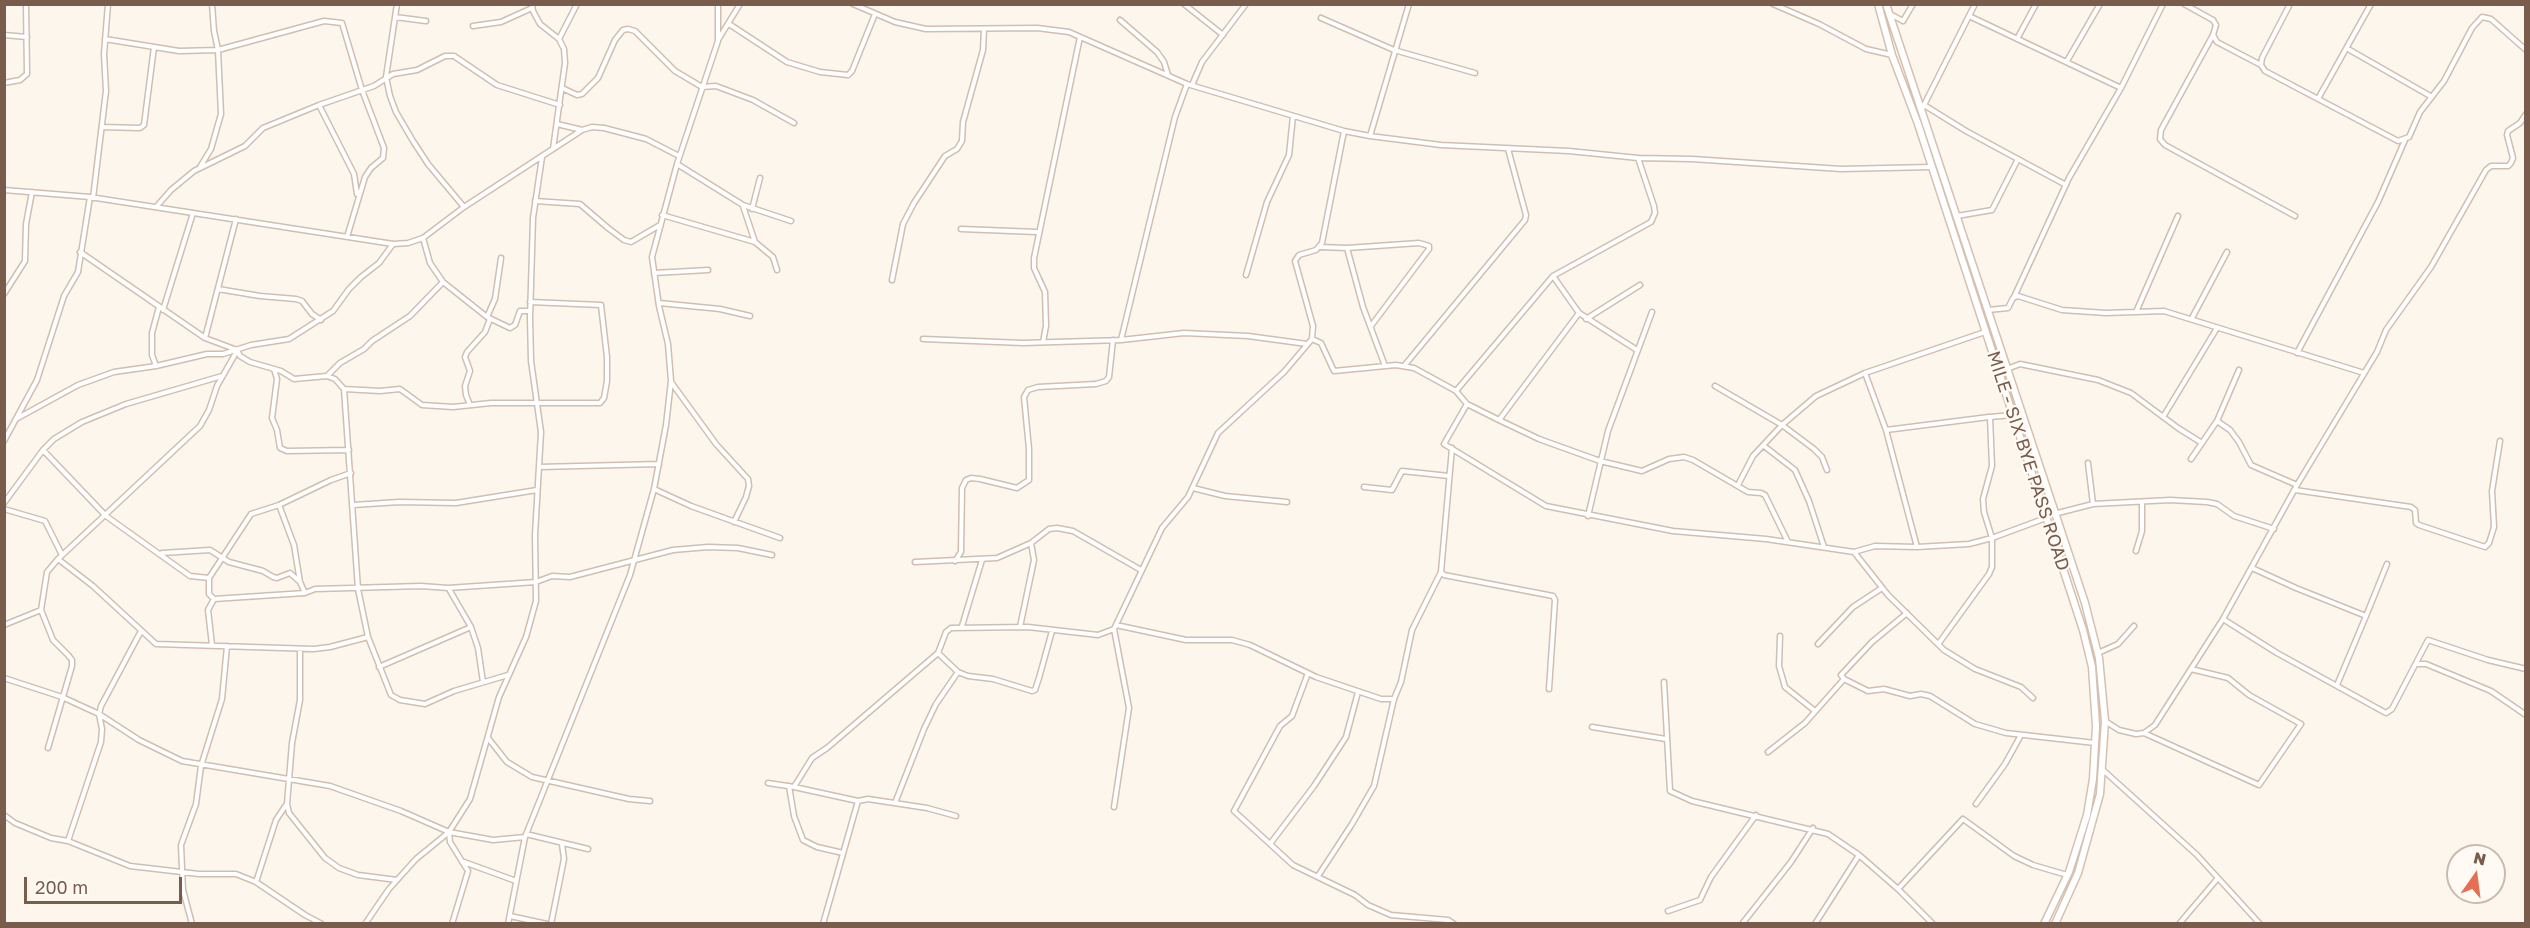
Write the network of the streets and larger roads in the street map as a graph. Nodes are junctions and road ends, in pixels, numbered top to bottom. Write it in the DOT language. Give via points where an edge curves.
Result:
graph roads {
  1 [pos="26,4"];
  2 [pos="108,4"];
  3 [pos="212,4"];
  4 [pos="397,4"];
  5 [pos="577,4"];
  6 [pos="718,4"];
  7 [pos="740,4"];
  8 [pos="853,4"];
  9 [pos="1184,4"];
  10 [pos="1246,4"];
  11 [pos="1409,4"];
  12 [pos="1773,4"];
  13 [pos="1878,4"];
  14 [pos="1886,4"];
  15 [pos="1913,4"];
  16 [pos="1975,4"];
  17 [pos="2036,4"];
  18 [pos="2100,4"];
  19 [pos="2163,4"];
  20 [pos="2184,4"];
  21 [pos="2290,4"];
  22 [pos="2371,4"];
  23 [pos="532,6"];
  24 [pos="875,14"];
  25 [pos="1889,14"];
  26 [pos="1969,16"];
  27 [pos="395,17"];
  28 [pos="1321,18"];
  29 [pos="1120,20"];
  30 [pos="426,21"];
  31 [pos="729,24"];
  32 [pos="473,26"];
  33 [pos="984,30"];
  34 [pos="2213,34"];
  35 [pos="4,35"];
  36 [pos="1223,35"];
  37 [pos="27,37"];
  38 [pos="1080,37"];
  39 [pos="105,39"];
  40 [pos="559,39"];
  41 [pos="2017,39"];
  42 [pos="717,41"];
  43 [pos="154,47"];
  44 [pos="2348,49"];
  45 [pos="218,50"];
  46 [pos="1394,50"];
  47 [pos="2526,50"];
  48 [pos="1892,55"];
  49 [pos="2067,61"];
  50 [pos="2261,65"];
  51 [pos="1475,73"];
  52 [pos="1168,76"];
  53 [pos="386,77"];
  54 [pos="4,83"];
  55 [pos="1189,85"];
  56 [pos="702,87"];
  57 [pos="562,88"];
  58 [pos="2121,88"];
  59 [pos="362,90"];
  60 [pos="2432,97"];
  61 [pos="2319,98"];
  62 [pos="319,105"];
  63 [pos="560,105"];
  64 [pos="1922,107"];
  65 [pos="2526,114"];
  66 [pos="1293,116"];
  67 [pos="794,123"];
  68 [pos="557,124"];
  69 [pos="102,127"];
  70 [pos="582,129"];
  71 [pos="1344,131"];
  72 [pos="1370,136"];
  73 [pos="2405,140"];
  74 [pos="1508,149"];
  75 [pos="552,150"];
  76 [pos="680,156"];
  77 [pos="542,157"];
  78 [pos="1638,159"];
  79 [pos="2018,159"];
  80 [pos="677,164"];
  81 [pos="1932,167"];
  82 [pos="199,168"];
  83 [pos="760,178"];
  84 [pos="2066,185"];
  85 [pos="4,190"];
  86 [pos="32,192"];
  87 [pos="357,197"];
  88 [pos="91,198"];
  89 [pos="535,201"];
  90 [pos="743,205"];
  91 [pos="464,207"];
  92 [pos="156,208"];
  93 [pos="752,209"];
  94 [pos="193,213"];
  95 [pos="662,215"];
  96 [pos="2178,216"];
  97 [pos="2295,216"];
  98 [pos="1956,217"];
  99 [pos="236,219"];
  100 [pos="791,221"];
  101 [pos="660,224"];
  102 [pos="961,229"];
  103 [pos="1037,232"];
  104 [pos="346,237"];
  105 [pos="423,238"];
  106 [pos="755,242"];
  107 [pos="393,244"];
  108 [pos="1320,248"];
  109 [pos="1347,248"];
  110 [pos="80,252"];
  111 [pos="2227,252"];
  112 [pos="501,258"];
  113 [pos="708,270"];
  114 [pos="777,270"];
  115 [pos="654,273"];
  116 [pos="1246,275"];
  117 [pos="1553,276"];
  118 [pos="892,280"];
  119 [pos="443,282"];
  120 [pos="1640,285"];
  121 [pos="218,289"];
  122 [pos="1980,290"];
  123 [pos="1972,293"];
  124 [pos="4,294"];
  125 [pos="2013,298"];
  126 [pos="530,302"];
  127 [pos="659,303"];
  128 [pos="161,308"];
  129 [pos="1987,310"];
  130 [pos="530,311"];
  131 [pos="1652,312"];
  132 [pos="2136,312"];
  133 [pos="1579,313"];
  134 [pos="750,316"];
  135 [pos="488,318"];
  136 [pos="2192,318"];
  137 [pos="1586,319"];
  138 [pos="321,320"];
  139 [pos="1371,326"];
  140 [pos="2217,328"];
  141 [pos="1985,332"];
  142 [pos="205,338"];
  143 [pos="923,339"];
  144 [pos="1312,339"];
  145 [pos="1113,340"];
  146 [pos="1121,340"];
  147 [pos="1043,342"];
  148 [pos="1308,344"];
  149 [pos="237,350"];
  150 [pos="1637,350"];
  151 [pos="2297,353"];
  152 [pos="156,366"];
  153 [pos="1385,366"];
  154 [pos="1404,366"];
  155 [pos="274,368"];
  156 [pos="2006,369"];
  157 [pos="2240,370"];
  158 [pos="2365,373"];
  159 [pos="1865,374"];
  160 [pos="223,376"];
  161 [pos="327,376"];
  162 [pos="671,381"];
  163 [pos="1715,386"];
  164 [pos="344,389"];
  165 [pos="1456,391"];
  166 [pos="536,403"];
  167 [pos="1467,404"];
  168 [pos="470,405"];
  169 [pos="2012,415"];
  170 [pos="1990,417"];
  171 [pos="2163,417"];
  172 [pos="16,419"];
  173 [pos="1499,420"];
  174 [pos="2217,421"];
  175 [pos="1782,425"];
  176 [pos="1886,430"];
  177 [pos="4,441"];
  178 [pos="2500,441"];
  179 [pos="2202,443"];
  180 [pos="1764,446"];
  181 [pos="1452,448"];
  182 [pos="43,450"];
  183 [pos="350,450"];
  184 [pos="2191,459"];
  185 [pos="1600,461"];
  186 [pos="659,464"];
  187 [pos="2088,464"];
  188 [pos="539,466"];
  189 [pos="1827,470"];
  190 [pos="351,473"];
  191 [pos="1449,476"];
  192 [pos="1738,485"];
  193 [pos="1364,487"];
  194 [pos="2296,487"];
  195 [pos="1193,488"];
  196 [pos="654,489"];
  197 [pos="537,490"];
  198 [pos="1287,502"];
  199 [pos="2142,502"];
  200 [pos="4,503"];
  201 [pos="2093,504"];
  202 [pos="279,505"];
  203 [pos="353,505"];
  204 [pos="4,509"];
  205 [pos="2054,514"];
  206 [pos="106,516"];
  207 [pos="1588,516"];
  208 [pos="2047,518"];
  209 [pos="734,522"];
  210 [pos="2274,530"];
  211 [pos="780,538"];
  212 [pos="1992,538"];
  213 [pos="1788,542"];
  214 [pos="1031,543"];
  215 [pos="1824,547"];
  216 [pos="1917,547"];
  217 [pos="2136,551"];
  218 [pos="1854,552"];
  219 [pos="161,553"];
  220 [pos="62,555"];
  221 [pos="772,555"];
  222 [pos="222,558"];
  223 [pos="58,559"];
  224 [pos="635,559"];
  225 [pos="982,560"];
  226 [pos="955,561"];
  227 [pos="915,562"];
  228 [pos="2386,564"];
  229 [pos="2252,568"];
  230 [pos="1141,570"];
  231 [pos="1441,572"];
  232 [pos="209,578"];
  233 [pos="300,582"];
  234 [pos="536,582"];
  235 [pos="448,588"];
  236 [pos="1882,588"];
  237 [pos="358,589"];
  238 [pos="304,593"];
  239 [pos="214,599"];
  240 [pos="41,610"];
  241 [pos="1907,613"];
  242 [pos="2366,616"];
  243 [pos="2223,619"];
  244 [pos="4,625"];
  245 [pos="962,626"];
  246 [pos="2134,626"];
  247 [pos="471,627"];
  248 [pos="1020,627"];
  249 [pos="1115,627"];
  250 [pos="1052,630"];
  251 [pos="141,631"];
  252 [pos="1779,636"];
  253 [pos="368,637"];
  254 [pos="1939,643"];
  255 [pos="1818,644"];
  256 [pos="212,645"];
  257 [pos="227,646"];
  258 [pos="300,649"];
  259 [pos="938,653"];
  260 [pos="2098,653"];
  261 [pos="2416,664"];
  262 [pos="379,667"];
  263 [pos="2191,669"];
  264 [pos="2526,669"];
  265 [pos="958,672"];
  266 [pos="1308,673"];
  267 [pos="508,675"];
  268 [pos="4,678"];
  269 [pos="1844,679"];
  270 [pos="483,681"];
  271 [pos="1664,682"];
  272 [pos="2337,685"];
  273 [pos="1549,689"];
  274 [pos="1358,692"];
  275 [pos="62,697"];
  276 [pos="2033,698"];
  277 [pos="1394,699"];
  278 [pos="1815,711"];
  279 [pos="99,714"];
  280 [pos="2526,715"];
  281 [pos="2105,721"];
  282 [pos="1592,727"];
  283 [pos="2144,733"];
  284 [pos="2020,735"];
  285 [pos="488,737"];
  286 [pos="1666,739"];
  287 [pos="2096,743"];
  288 [pos="48,748"];
  289 [pos="1768,752"];
  290 [pos="201,766"];
  291 [pos="2103,770"];
  292 [pos="288,777"];
  293 [pos="546,781"];
  294 [pos="768,783"];
  295 [pos="792,787"];
  296 [pos="650,801"];
  297 [pos="858,801"];
  298 [pos="895,803"];
  299 [pos="287,804"];
  300 [pos="1976,804"];
  301 [pos="1114,807"];
  302 [pos="4,815"];
  303 [pos="1756,815"];
  304 [pos="956,816"];
  305 [pos="1813,828"];
  306 [pos="449,832"];
  307 [pos="526,836"];
  308 [pos="68,841"];
  309 [pos="562,844"];
  310 [pos="1270,844"];
  311 [pos="588,849"];
  312 [pos="843,853"];
  313 [pos="1859,855"];
  314 [pos="463,862"];
  315 [pos="181,871"];
  316 [pos="2068,875"];
  317 [pos="1318,876"];
  318 [pos="2218,878"];
  319 [pos="397,880"];
  320 [pos="516,881"];
  321 [pos="256,882"];
  322 [pos="1898,889"];
  323 [pos="1668,911"];
  324 [pos="510,916"];
  325 [pos="192,924"];
  326 [pos="322,924"];
  327 [pos="365,924"];
  328 [pos="452,924"];
  329 [pos="508,924"];
  330 [pos="549,924"];
  331 [pos="823,924"];
  332 [pos="1454,924"];
  333 [pos="1742,924"];
  334 [pos="1815,924"];
  335 [pos="1933,924"];
  336 [pos="2044,924"];
  337 [pos="2055,924"];
  338 [pos="2179,924"];
  339 [pos="2260,924"];
  1 -- 37 [label="street"];
  2 -- 39 [label="street"];
  3 -- 45 [label="street"];
  4 -- 27 [label="street"];
  5 -- 40 [label="street"];
  6 -- 42 [label="street"];
  7 -- 31 [label="street"];
  8 -- 24 [label="street"];
  9 -- 36 [label="street"];
  10 -- 36 [label="street"];
  11 -- 46 [label="street"];
  12 -- 48 [label="street" via="1866,49"];
  13 -- 48 [label="street, MILE - SIX BYE PASS ROAD"];
  14 -- 25 [label="street"];
  15 -- 25 [label="street" via="1903,21"];
  16 -- 26 [label="street"];
  17 -- 41 [label="street"];
  18 -- 49 [label="street"];
  19 -- 58 [label="street"];
  20 -- 34 [label="street" via="2213,20"];
  21 -- 50 [label="street"];
  22 -- 44 [label="street"];
  23 -- 32 [label="street" via="501,22"];
  23 -- 40 [label="street" via="540,24"];
  24 -- 31 [label="street" via="848,75 788,62"];
  24 -- 33 [label="street" via="926,28"];
  25 -- 64 [label="street"];
  26 -- 41 [label="street"];
  26 -- 64 [label="street"];
  27 -- 30 [label="street"];
  27 -- 53 [label="street"];
  28 -- 46 [label="street"];
  29 -- 52 [label="street" via="1157,52"];
  31 -- 42 [label="street"];
  33 -- 38 [label="street" via="1037,28"];
  33 -- 118 [label="street" via="962,141 945,156 914,203 901,233"];
  34 -- 50 [label="street" via="2217,42"];
  34 -- 97 [label="street" via="2161,130 2160,139"];
  35 -- 37 [label="street"];
  36 -- 55 [label="street"];
  37 -- 54 [label="street" via="27,74 21,80"];
  38 -- 52 [label="street"];
  38 -- 103 [label="street"];
  39 -- 43 [label="street"];
  39 -- 69 [label="street"];
  40 -- 57 [label="street" via="565,63"];
  41 -- 49 [label="street"];
  42 -- 56 [label="street"];
  43 -- 45 [label="street"];
  43 -- 69 [label="street" via="144,125"];
  44 -- 60 [label="street"];
  44 -- 61 [label="street"];
  45 -- 59 [label="street" via="324,21 339,21 345,28"];
  45 -- 82 [label="street" via="221,114 211,149"];
  46 -- 51 [label="street"];
  46 -- 72 [label="street"];
  47 -- 60 [label="street" via="2491,19 2482,17"];
  48 -- 81 [label="street, MILE - SIX BYE PASS ROAD"];
  49 -- 58 [label="street"];
  50 -- 61 [label="street" via="2265,71"];
  52 -- 55 [label="street"];
  53 -- 59 [label="street"];
  53 -- 63 [label="street" via="417,70 449,55 497,85"];
  53 -- 91 [label="street" via="396,112 413,141"];
  55 -- 66 [label="street"];
  55 -- 146 [label="street" via="1175,117"];
  56 -- 57 [label="street" via="675,71 635,32 626,29 615,40 598,78 582,94"];
  56 -- 67 [label="street" via="716,86 743,96"];
  56 -- 76 [label="street"];
  57 -- 63 [label="street"];
  58 -- 84 [label="street"];
  59 -- 62 [label="street"];
  59 -- 87 [label="street" via="384,153 368,173"];
  60 -- 73 [label="street"];
  61 -- 73 [label="street" via="2394,140"];
  62 -- 82 [label="street" via="263,128 246,146"];
  62 -- 87 [label="street" via="354,174"];
  63 -- 68 [label="street"];
  64 -- 79 [label="street"];
  64 -- 98 [label="street"];
  65 -- 158 [label="street" via="2508,131 2511,163 2486,170 2431,267 2386,330"];
  66 -- 71 [label="street"];
  66 -- 116 [label="street" via="1289,155 1268,202"];
  68 -- 70 [label="street"];
  68 -- 75 [label="street"];
  69 -- 88 [label="street"];
  70 -- 75 [label="street"];
  70 -- 76 [label="street" via="604,128 646,139"];
  71 -- 72 [label="street"];
  71 -- 108 [label="street"];
  72 -- 74 [label="street"];
  73 -- 151 [label="street" via="2379,202"];
  74 -- 78 [label="street"];
  74 -- 154 [label="street" via="1525,220"];
  75 -- 77 [label="street"];
  76 -- 80 [label="street"];
  77 -- 89 [label="street"];
  77 -- 91 [label="street"];
  78 -- 81 [label="street" via="1841,169"];
  78 -- 117 [label="street" via="1654,206 1651,222"];
  79 -- 84 [label="street"];
  79 -- 98 [label="street" via="1992,210"];
  80 -- 90 [label="street"];
  80 -- 95 [label="street"];
  81 -- 123 [label="street, MILE - SIX BYE PASS ROAD"];
  82 -- 92 [label="street"];
  83 -- 93 [label="street"];
  84 -- 125 [label="street"];
  85 -- 86 [label="street"];
  86 -- 88 [label="street"];
  86 -- 124 [label="street" via="25,261"];
  87 -- 104 [label="street"];
  88 -- 92 [label="street"];
  88 -- 110 [label="street"];
  89 -- 101 [label="street" via="580,204 631,242"];
  89 -- 126 [label="street"];
  90 -- 93 [label="street"];
  90 -- 106 [label="street"];
  91 -- 105 [label="street"];
  92 -- 94 [label="street"];
  93 -- 100 [label="street"];
  94 -- 99 [label="street"];
  94 -- 128 [label="street"];
  95 -- 101 [label="street"];
  95 -- 106 [label="street"];
  96 -- 132 [label="street"];
  98 -- 122 [label="street"];
  99 -- 104 [label="street"];
  99 -- 121 [label="street"];
  101 -- 115 [label="street" via="652,257"];
  102 -- 103 [label="street"];
  103 -- 147 [label="street" via="1034,268 1045,292"];
  104 -- 107 [label="street"];
  105 -- 107 [label="street"];
  105 -- 119 [label="street" via="430,263"];
  106 -- 114 [label="street" via="773,257"];
  107 -- 138 [label="street" via="387,255"];
  108 -- 109 [label="street"];
  108 -- 144 [label="street" via="1299,255 1295,261 1313,326"];
  109 -- 139 [label="street"];
  109 -- 139 [label="street" via="1419,243 1430,247"];
  110 -- 128 [label="street"];
  110 -- 172 [label="street" via="78,272 64,296 45,360"];
  111 -- 136 [label="street"];
  112 -- 135 [label="street"];
  113 -- 115 [label="street"];
  115 -- 127 [label="street"];
  117 -- 133 [label="street"];
  117 -- 165 [label="street"];
  119 -- 135 [label="street"];
  119 -- 161 [label="street" via="410,316"];
  120 -- 137 [label="street"];
  121 -- 138 [label="street" via="296,299"];
  121 -- 142 [label="street"];
  122 -- 123 [label="street"];
  122 -- 129 [label="street"];
  123 -- 141 [label="street, MILE - SIX BYE PASS ROAD"];
  125 -- 129 [label="street" via="2008,308"];
  125 -- 132 [label="street" via="2018,296 2062,310"];
  126 -- 130 [label="street"];
  126 -- 166 [label="street" via="600,305 607,357 607,381 600,403"];
  127 -- 134 [label="street"];
  127 -- 162 [label="street"];
  128 -- 142 [label="street"];
  128 -- 152 [label="street" via="152,333"];
  129 -- 156 [label="street"];
  130 -- 135 [label="street" via="520,311 510,328"];
  130 -- 166 [label="street"];
  131 -- 150 [label="street"];
  132 -- 136 [label="street" via="2164,311"];
  133 -- 137 [label="street"];
  133 -- 173 [label="street"];
  135 -- 168 [label="street" via="485,332 466,352 470,371 465,386"];
  136 -- 140 [label="street"];
  137 -- 150 [label="street"];
  138 -- 149 [label="street" via="289,339"];
  139 -- 153 [label="street"];
  140 -- 151 [label="street"];
  140 -- 171 [label="street"];
  141 -- 159 [label="street"];
  141 -- 169 [label="street, MILE - SIX BYE PASS ROAD"];
  142 -- 149 [label="street"];
  143 -- 147 [label="street"];
  144 -- 148 [label="street"];
  144 -- 153 [label="street" via="1321,343 1334,371"];
  145 -- 146 [label="street"];
  145 -- 147 [label="street"];
  145 -- 226 [label="street" via="1106,381 1028,390 1024,396 1029,480 1017,488 980,479 966,480 962,488 961,552"];
  146 -- 148 [label="street" via="1184,333"];
  148 -- 195 [label="street" via="1284,372 1218,433"];
  149 -- 152 [label="street"];
  149 -- 155 [label="street" via="250,362"];
  149 -- 160 [label="street"];
  150 -- 185 [label="street"];
  151 -- 158 [label="street"];
  152 -- 172 [label="street" via="95,378"];
  153 -- 154 [label="street"];
  154 -- 165 [label="street"];
  155 -- 161 [label="street" via="294,379"];
  155 -- 183 [label="street" via="277,379 272,418 280,448"];
  156 -- 171 [label="street" via="2020,364 2098,380 2131,393"];
  156 -- 205 [label="street"];
  157 -- 174 [label="street"];
  158 -- 194 [label="street"];
  159 -- 175 [label="street" via="1816,396"];
  159 -- 176 [label="street"];
  160 -- 182 [label="street" via="89,418"];
  160 -- 206 [label="street" via="200,426"];
  161 -- 164 [label="street"];
  162 -- 186 [label="street"];
  162 -- 209 [label="street" via="716,444 748,479 746,497"];
  163 -- 175 [label="street"];
  164 -- 168 [label="street" via="397,388 422,405"];
  164 -- 183 [label="street"];
  165 -- 167 [label="street"];
  166 -- 168 [label="street"];
  166 -- 188 [label="street" via="541,432"];
  167 -- 173 [label="street"];
  167 -- 181 [label="street" via="1444,444"];
  169 -- 170 [label="street"];
  169 -- 208 [label="street, MILE - SIX BYE PASS ROAD"];
  170 -- 176 [label="street"];
  170 -- 212 [label="street" via="1992,466 1983,499"];
  171 -- 179 [label="street"];
  172 -- 177 [label="street"];
  173 -- 185 [label="street"];
  174 -- 179 [label="street"];
  174 -- 194 [label="street" via="2230,429 2251,465"];
  175 -- 180 [label="street"];
  175 -- 189 [label="street" via="1814,449"];
  176 -- 216 [label="street"];
  178 -- 194 [label="street" via="2492,491 2494,527 2485,547 2419,525 2411,507"];
  179 -- 184 [label="street"];
  180 -- 192 [label="street" via="1753,456"];
  180 -- 215 [label="street" via="1795,470"];
  181 -- 191 [label="street"];
  181 -- 207 [label="street" via="1538,502"];
  182 -- 200 [label="street"];
  182 -- 206 [label="street"];
  183 -- 190 [label="street"];
  185 -- 192 [label="street" via="1642,471 1684,457"];
  185 -- 207 [label="street"];
  186 -- 188 [label="street"];
  186 -- 196 [label="street"];
  187 -- 201 [label="street"];
  188 -- 197 [label="street"];
  190 -- 202 [label="street"];
  190 -- 203 [label="street"];
  191 -- 193 [label="street" via="1402,471 1392,490"];
  191 -- 231 [label="street"];
  192 -- 213 [label="street" via="1748,492 1765,495"];
  194 -- 210 [label="street"];
  195 -- 198 [label="street" via="1224,496"];
  195 -- 230 [label="street" via="1162,528"];
  196 -- 209 [label="street"];
  196 -- 224 [label="street"];
  197 -- 203 [label="street" via="456,503"];
  197 -- 234 [label="street"];
  199 -- 201 [label="street"];
  199 -- 210 [label="street" via="2217,504 2234,516"];
  199 -- 217 [label="street" via="2142,531"];
  201 -- 205 [label="street"];
  202 -- 222 [label="street" via="251,514"];
  202 -- 233 [label="street" via="294,545"];
  203 -- 237 [label="street"];
  204 -- 220 [label="street" via="45,521"];
  205 -- 260 [label="street"];
  206 -- 219 [label="street"];
  206 -- 220 [label="street"];
  207 -- 213 [label="street" via="1704,536"];
  208 -- 212 [label="street"];
  208 -- 287 [label="street, MILE - SIX BYE PASS ROAD" via="2088,649"];
  209 -- 211 [label="street"];
  210 -- 229 [label="street"];
  212 -- 216 [label="street" via="1969,544"];
  212 -- 254 [label="street" via="1989,574"];
  213 -- 215 [label="street"];
  214 -- 225 [label="street" via="998,558"];
  214 -- 230 [label="street" via="1049,529 1073,531"];
  214 -- 248 [label="street" via="1034,560"];
  215 -- 218 [label="street"];
  216 -- 218 [label="street" via="1875,546"];
  218 -- 236 [label="street"];
  219 -- 222 [label="street" via="210,550"];
  219 -- 232 [label="street" via="190,576"];
  220 -- 223 [label="street"];
  221 -- 224 [label="street" via="708,547"];
  222 -- 232 [label="street"];
  222 -- 233 [label="street" via="277,578 290,573"];
  223 -- 240 [label="street" via="47,572"];
  223 -- 251 [label="street"];
  224 -- 234 [label="street"];
  224 -- 293 [label="street"];
  225 -- 226 [label="street"];
  225 -- 245 [label="street"];
  226 -- 227 [label="street"];
  228 -- 242 [label="street"];
  229 -- 242 [label="street"];
  229 -- 243 [label="street"];
  230 -- 249 [label="street"];
  231 -- 273 [label="street" via="1553,596"];
  231 -- 277 [label="street" via="1412,630"];
  232 -- 239 [label="street" via="209,594"];
  233 -- 238 [label="street"];
  234 -- 235 [label="street"];
  234 -- 267 [label="street" via="531,619"];
  235 -- 237 [label="street"];
  235 -- 247 [label="street"];
  236 -- 241 [label="street"];
  236 -- 255 [label="street" via="1853,607"];
  237 -- 238 [label="street" via="315,589"];
  237 -- 253 [label="street"];
  238 -- 239 [label="street"];
  239 -- 256 [label="street" via="208,610"];
  240 -- 244 [label="street"];
  240 -- 275 [label="street" via="53,640 72,660"];
  241 -- 254 [label="street"];
  241 -- 269 [label="street" via="1872,642 1841,675"];
  242 -- 272 [label="street"];
  243 -- 263 [label="street"];
  243 -- 272 [label="street"];
  245 -- 248 [label="street"];
  245 -- 259 [label="street" via="946,632"];
  246 -- 260 [label="street" via="2118,645"];
  247 -- 262 [label="street"];
  247 -- 270 [label="street"];
  248 -- 250 [label="street"];
  249 -- 250 [label="street" via="1098,635"];
  249 -- 266 [label="street" via="1186,640 1232,640"];
  249 -- 301 [label="street" via="1129,708"];
  250 -- 265 [label="street" via="1035,690"];
  251 -- 256 [label="street" via="164,646"];
  251 -- 279 [label="street"];
  252 -- 278 [label="street" via="1779,666 1785,687"];
  253 -- 258 [label="street" via="330,647"];
  253 -- 262 [label="street"];
  254 -- 276 [label="street" via="1956,659 2021,687"];
  256 -- 257 [label="street"];
  257 -- 258 [label="street"];
  257 -- 290 [label="street" via="222,699"];
  258 -- 292 [label="street" via="300,700"];
  259 -- 265 [label="street"];
  259 -- 295 [label="street" via="812,758"];
  260 -- 281 [label="street"];
  261 -- 264 [label="street" via="2430,640"];
  261 -- 272 [label="street" via="2389,712 2378,710"];
  261 -- 280 [label="street" via="2426,664 2491,691"];
  262 -- 270 [label="street" via="394,698 421,704"];
  263 -- 283 [label="street" via="2155,725"];
  263 -- 283 [label="street" via="2228,678 2249,695 2301,724 2259,785"];
  265 -- 298 [label="street" via="924,729"];
  266 -- 274 [label="street"];
  266 -- 310 [label="street" via="1292,716 1280,726 1234,811"];
  267 -- 270 [label="street"];
  267 -- 285 [label="street"];
  268 -- 275 [label="street"];
  269 -- 278 [label="street"];
  269 -- 284 [label="street" via="1868,691 1884,689 1910,696 1930,696 1975,724"];
  271 -- 286 [label="street"];
  274 -- 277 [label="street"];
  274 -- 310 [label="street" via="1346,737 1335,756"];
  275 -- 279 [label="street"];
  275 -- 288 [label="street"];
  277 -- 317 [label="street" via="1374,786"];
  278 -- 289 [label="street"];
  279 -- 290 [label="street" via="165,754"];
  279 -- 308 [label="street" via="101,742"];
  281 -- 283 [label="street" via="2127,733"];
  281 -- 291 [label="street"];
  282 -- 286 [label="street"];
  284 -- 287 [label="street"];
  284 -- 300 [label="street" via="2006,764"];
  285 -- 293 [label="street" via="507,762"];
  285 -- 306 [label="street" via="470,799"];
  286 -- 303 [label="street" via="1670,791 1692,801"];
  287 -- 316 [label="street, MILE - SIX BYE PASS ROAD" via="2086,815"];
  290 -- 292 [label="street"];
  290 -- 315 [label="street" via="196,804 181,845"];
  291 -- 318 [label="street"];
  291 -- 337 [label="street" via="2090,834"];
  292 -- 299 [label="street"];
  292 -- 306 [label="street" via="357,795"];
  293 -- 296 [label="street"];
  293 -- 307 [label="street"];
  294 -- 295 [label="street"];
  295 -- 297 [label="street"];
  295 -- 312 [label="street" via="794,816 803,840"];
  297 -- 298 [label="street"];
  297 -- 312 [label="street"];
  298 -- 304 [label="street"];
  299 -- 319 [label="street" via="293,820 325,858 339,868 358,875"];
  299 -- 321 [label="street" via="276,820"];
  302 -- 308 [label="street" via="51,838"];
  303 -- 305 [label="street"];
  303 -- 323 [label="street" via="1711,877 1700,900"];
  305 -- 313 [label="street"];
  305 -- 333 [label="street"];
  306 -- 307 [label="street" via="493,840"];
  306 -- 314 [label="street" via="450,842"];
  306 -- 319 [label="street" via="429,846"];
  307 -- 309 [label="street"];
  307 -- 320 [label="street"];
  308 -- 315 [label="street" via="130,866"];
  309 -- 311 [label="street"];
  309 -- 330 [label="street" via="564,859"];
  310 -- 317 [label="street" via="1298,869"];
  312 -- 331 [label="street"];
  313 -- 322 [label="street"];
  313 -- 334 [label="street"];
  314 -- 320 [label="street"];
  314 -- 328 [label="street" via="467,879"];
  315 -- 321 [label="street" via="236,874"];
  315 -- 325 [label="street"];
  316 -- 322 [label="street" via="2014,856 1963,819"];
  316 -- 336 [label="street, MILE - SIX BYE PASS ROAD"];
  317 -- 332 [label="street" via="1391,915 1448,920"];
  318 -- 338 [label="street"];
  318 -- 339 [label="street"];
  319 -- 327 [label="street"];
  320 -- 324 [label="street"];
  321 -- 326 [label="street"];
  322 -- 335 [label="street"];
  324 -- 329 [label="street"];
  324 -- 330 [label="street"];
}
